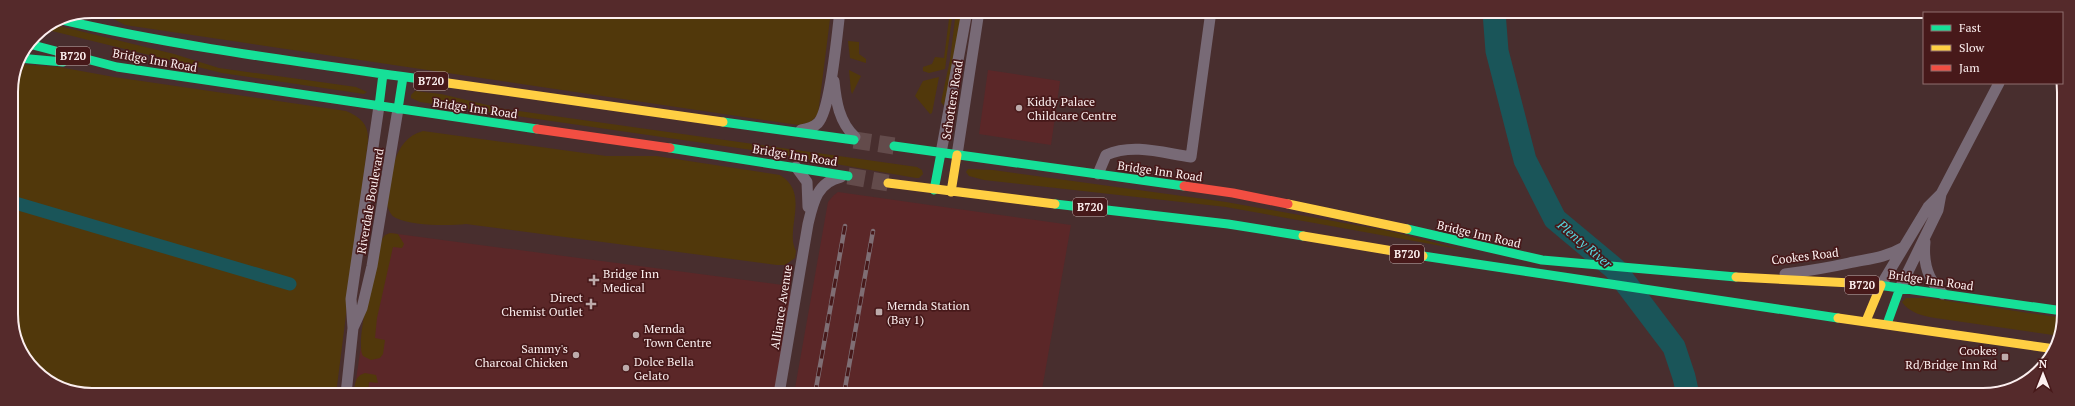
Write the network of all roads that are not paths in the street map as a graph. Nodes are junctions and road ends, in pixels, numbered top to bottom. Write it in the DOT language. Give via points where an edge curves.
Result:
graph roads {
  1 [pos="839,18"];
  2 [pos="966,18"];
  3 [pos="978,18"];
  4 [pos="1210,18"];
  5 [pos="69,22"];
  6 [pos="35,45"];
  7 [pos="26,59"];
  8 [pos="117,67"];
  9 [pos="833,68"];
  10 [pos="383,74"];
  11 [pos="403,77"];
  12 [pos="1998,84"];
  13 [pos="379,106"];
  14 [pos="398,109"];
  15 [pos="785,131"];
  16 [pos="855,139"];
  17 [pos="894,146"];
  18 [pos="941,153"];
  19 [pos="957,155"];
  20 [pos="796,167"];
  21 [pos="1098,174"];
  22 [pos="848,176"];
  23 [pos="888,183"];
  24 [pos="934,190"];
  25 [pos="951,192"];
  26 [pos="1941,194"];
  27 [pos="362,223"];
  28 [pos="808,224"];
  29 [pos="379,225"];
  30 [pos="1926,233"];
  31 [pos="1902,248"];
  32 [pos="1708,276"];
  33 [pos="1881,285"];
  34 [pos="1900,288"];
  35 [pos="1943,294"];
  36 [pos="2057,310"];
  37 [pos="1866,321"];
  38 [pos="1887,324"];
  39 [pos="353,328"];
  40 [pos="2048,348"];
  41 [pos="347,388"];
  42 [pos="780,388"];
  1 -- 9 [label="street"];
  2 -- 18 [label="street, Schotters Road"];
  3 -- 19 [label="street, Schotters Road"];
  4 -- 21 [label="street" via="1191,157 1133,148 1117,150 1106,155"];
  5 -- 10 [label="main road, Bridge Inn Road / B720" via="148,39"];
  6 -- 8 [label="main road, Bridge Inn Road / B720"];
  7 -- 8 [label="main road"];
  8 -- 13 [label="main road, Bridge Inn Road / B720"];
  9 -- 15 [label="street" via="827,100 818,123 809,128"];
  9 -- 16 [label="street" via="835,92 842,120"];
  10 -- 11 [label="main road, Bridge Inn Road / B720"];
  10 -- 13 [label="main road, Riverdale Boulevard"];
  11 -- 14 [label="main road, Riverdale Boulevard"];
  11 -- 15 [label="main road, Bridge Inn Road / B720"];
  12 -- 26 [label="street"];
  13 -- 14 [label="main road, Bridge Inn Road / B720"];
  13 -- 27 [label="street, Riverdale Boulevard"];
  14 -- 20 [label="main road, Bridge Inn Road / B720"];
  14 -- 29 [label="street, Riverdale Boulevard"];
  15 -- 16 [label="main road, Bridge Inn Road / B720"];
  17 -- 18 [label="main road, Bridge Inn Road / B720"];
  18 -- 19 [label="main road, Bridge Inn Road / B720"];
  18 -- 24 [label="main road, Schotters Road"];
  19 -- 21 [label="main road, Bridge Inn Road / B720"];
  19 -- 25 [label="main road, Schotters Road"];
  20 -- 22 [label="main road, Bridge Inn Road / B720"];
  20 -- 28 [label="street, Alliance Avenue" via="807,182"];
  21 -- 32 [label="main road, Bridge Inn Road / B720" via="1232,193 1542,260"];
  22 -- 28 [label="street, Alliance Avenue" via="828,182 819,189"];
  23 -- 24 [label="main road, B720"];
  24 -- 25 [label="main road, B720"];
  25 -- 37 [label="main road, B720" via="1196,220 1587,282"];
  26 -- 30 [label="street" via="1938,210"];
  26 -- 31 [label="street" via="1928,207"];
  27 -- 29 [label="street"];
  27 -- 39 [label="street, Riverdale Boulevard" via="351,299"];
  28 -- 42 [label="street, Alliance Avenue"];
  29 -- 39 [label="street, Riverdale Boulevard" via="364,301"];
  30 -- 34 [label="street"];
  30 -- 35 [label="street" via="1926,270 1934,285"];
  31 -- 32 [label="street, Cookes Road" via="1880,258 1827,269 1783,274 1729,273"];
  31 -- 33 [label="street"];
  32 -- 33 [label="main road, Bridge Inn Road / B720"];
  33 -- 34 [label="main road, Bridge Inn Road / B720"];
  33 -- 37 [label="main road"];
  34 -- 35 [label="main road, Bridge Inn Road / B720"];
  34 -- 38 [label="main road"];
  35 -- 36 [label="main road, Bridge Inn Road / B720"];
  37 -- 38 [label="main road, B720"];
  38 -- 40 [label="main road, B720"];
  39 -- 41 [label="street, Riverdale Boulevard"];
}
